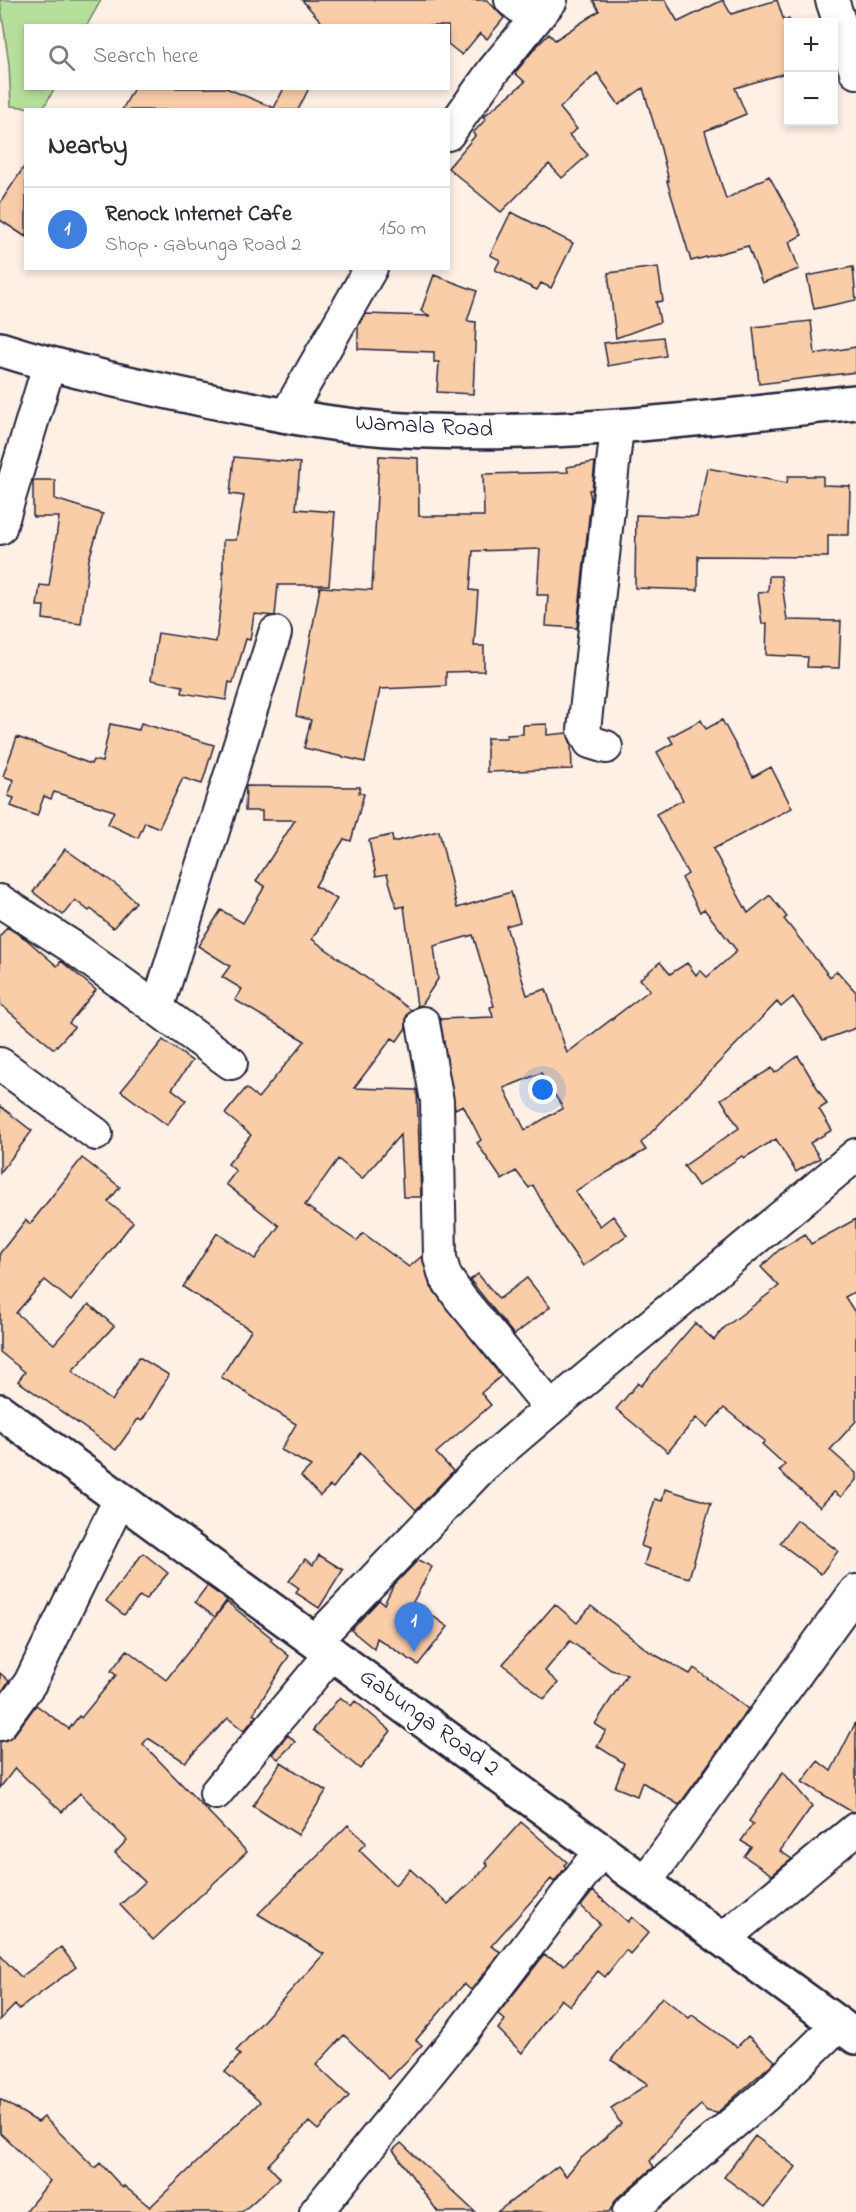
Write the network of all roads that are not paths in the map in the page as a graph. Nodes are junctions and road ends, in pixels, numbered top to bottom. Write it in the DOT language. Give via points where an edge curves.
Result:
graph roads {
  1 [pos="511,0"];
  2 [pos="832,0"];
  3 [pos="543,10"];
  4 [pos="856,72"];
  5 [pos="450,131"];
  6 [pos="370,270"];
  7 [pos="0,349"];
  8 [pos="49,365"];
  9 [pos="856,402"];
  10 [pos="286,416"];
  11 [pos="617,427"];
  12 [pos="0,528"];
  13 [pos="275,633"];
  14 [pos="606,747"];
  15 [pos="0,902"];
  16 [pos="157,1009"];
  17 [pos="423,1023"];
  18 [pos="231,1063"];
  19 [pos="0,1064"];
  20 [pos="96,1134"];
  21 [pos="856,1155"];
  22 [pos="551,1408"];
  23 [pos="0,1411"];
  24 [pos="120,1499"];
  25 [pos="856,1591"];
  26 [pos="324,1647"];
  27 [pos="0,1724"];
  28 [pos="216,1793"];
  29 [pos="856,1829"];
  30 [pos="602,1849"];
  31 [pos="645,1881"];
  32 [pos="724,1938"];
  33 [pos="847,2030"];
  34 [pos="316,2212"];
  35 [pos="629,2212"];
  1 -- 3 [label="street"];
  2 -- 4 [label="street"];
  3 -- 5 [label="street" via="493,70"];
  6 -- 10 [label="street"];
  7 -- 8 [label="street, Wamala Road"];
  8 -- 10 [label="street, Wamala Road"];
  8 -- 12 [label="street"];
  9 -- 11 [label="street, Wamala Road"];
  10 -- 11 [label="street, Wamala Road" via="402,430 462,432"];
  11 -- 14 [label="street" via="584,730 590,742"];
  13 -- 16 [label="street"];
  15 -- 16 [label="street" via="70,946"];
  16 -- 18 [label="street"];
  17 -- 22 [label="street" via="437,1101 440,1258 445,1276"];
  19 -- 20 [label="street"];
  21 -- 22 [label="street"];
  22 -- 26 [label="street" via="483,1466"];
  23 -- 24 [label="street, Gabunga Road 2"];
  24 -- 26 [label="street, Gabunga Road 2"];
  24 -- 27 [label="street" via="30,1683"];
  25 -- 31 [label="street"];
  26 -- 28 [label="street"];
  26 -- 30 [label="street, Gabunga Road 2"];
  29 -- 32 [label="street"];
  30 -- 31 [label="street, Gabunga Road 2"];
  30 -- 34 [label="street" via="462,2032"];
  31 -- 32 [label="street, Gabunga Road 2"];
  32 -- 33 [label="street, Gabunga Road 2"];
  33 -- 35 [label="street"];
}
